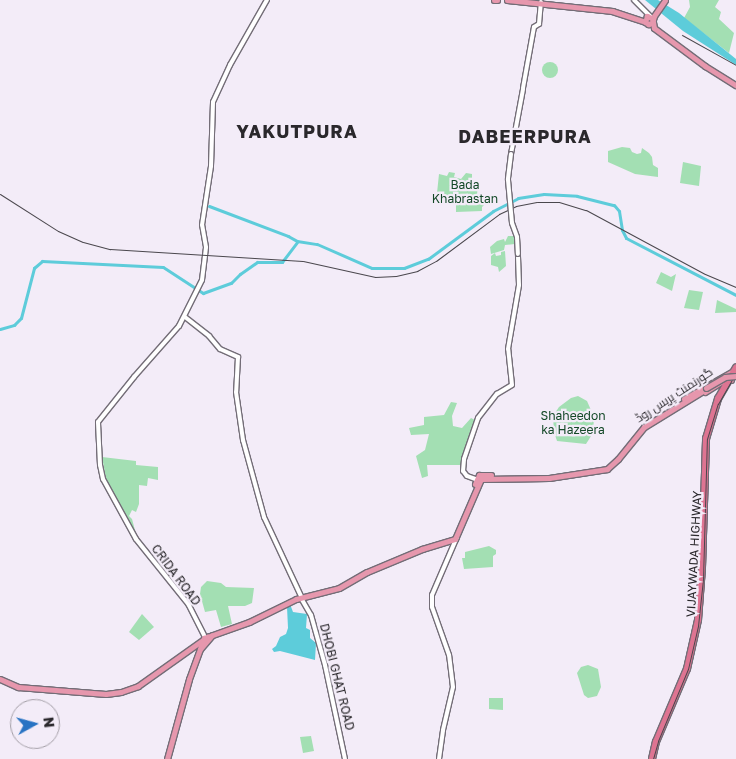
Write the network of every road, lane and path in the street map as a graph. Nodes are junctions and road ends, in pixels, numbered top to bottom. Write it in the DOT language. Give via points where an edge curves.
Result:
graph roads {
  1 [pos="267,0"];
  2 [pos="507,0"];
  3 [pos="634,0"];
  4 [pos="664,0"];
  5 [pos="540,2"];
  6 [pos="649,18"];
  7 [pos="736,85"];
  8 [pos="519,256"];
  9 [pos="185,317"];
  10 [pos="735,373"];
  11 [pos="722,379"];
  12 [pos="684,401"];
  13 [pos="465,462"];
  14 [pos="470,477"];
  15 [pos="479,480"];
  16 [pos="455,538"];
  17 [pos="300,598"];
  18 [pos="205,636"];
  19 [pos="200,650"];
  20 [pos="188,678"];
  21 [pos="1,679"];
  22 [pos="685,679"];
  23 [pos="345,757"];
  24 [pos="166,759"];
  25 [pos="439,759"];
  26 [pos="653,759"];
  1 -- 9 [label="main road" via="213,102 211,166 202,224 206,247 202,280"];
  2 -- 5 [label="main road"];
  3 -- 6 [label="main road"];
  4 -- 6 [label="main road"];
  5 -- 6 [label="main road"];
  5 -- 8 [label="main road, bridge" via="539,24 534,27 508,180"];
  6 -- 7 [label="main road" via="654,28"];
  8 -- 13 [label="main road" via="519,285 508,349 512,385 497,394 479,413"];
  8 -- 13 [label="main road" via="521,285 510,349 514,386 498,396 481,414"];
  9 -- 17 [label="main road, DHOBI GHAT ROAD" via="220,350 238,357 236,392 243,440 263,514"];
  9 -- 18 [label="main road, CRIDA ROAD" via="98,422 100,464 102,476 138,540 189,605"];
  10 -- 11 [label="main road"];
  10 -- 11 [label="main road, گورنمنٹ پریس روڈ"];
  10 -- 12 [label="main road, bridge"];
  10 -- 22 [label="highway, VIJAYWADA HIGHWAY" via="711,432 701,620"];
  10 -- 22 [label="highway, VIJAYWADA HIGHWAY" via="718,399 707,431 699,610"];
  11 -- 12 [label="main road"];
  12 -- 15 [label="main road" via="644,427 618,459 602,471 549,478"];
  12 -- 15 [label="main road, گورنمنٹ پریس روڈ" via="639,429 606,467 551,476 482,474"];
  13 -- 14 [label="main road" via="464,473"];
  13 -- 15 [label="main road" via="465,472"];
  14 -- 15 [label="main road"];
  15 -- 16 [label="main road"];
  16 -- 17 [label="main road" via="351,581"];
  16 -- 25 [label="main road" via="434,586 432,603 449,655 453,687"];
  17 -- 18 [label="main road"];
  17 -- 23 [label="main road, DHOBI GHAT ROAD" via="313,621"];
  18 -- 19 [label="main road"];
  18 -- 19 [label="main road"];
  18 -- 20 [label="main road"];
  18 -- 21 [label="main road" via="138,686 119,692 106,694 18,687"];
  19 -- 20 [label="main road"];
  20 -- 24 [label="main road"];
  22 -- 26 [label="highway, VIJAYWADA HIGHWAY" via="656,742"];
}
